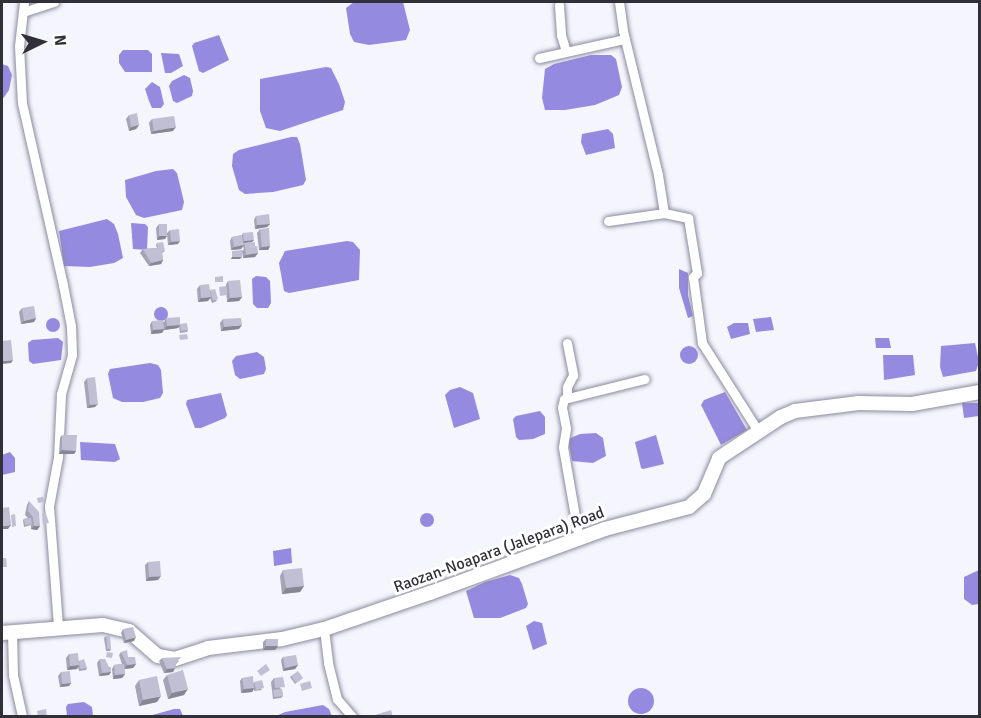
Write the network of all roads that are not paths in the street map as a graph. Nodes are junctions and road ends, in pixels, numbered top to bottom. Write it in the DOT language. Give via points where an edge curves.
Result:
graph roads {
  1 [pos="54,2"];
  2 [pos="620,2"];
  3 [pos="559,5"];
  4 [pos="24,7"];
  5 [pos="625,39"];
  6 [pos="566,51"];
  7 [pos="539,58"];
  8 [pos="664,213"];
  9 [pos="608,221"];
  10 [pos="567,343"];
  11 [pos="645,379"];
  12 [pos="980,392"];
  13 [pos="567,397"];
  14 [pos="759,431"];
  15 [pos="579,539"];
  16 [pos="58,627"];
  17 [pos="324,629"];
  18 [pos="7,632"];
  19 [pos="22,717"];
  20 [pos="352,717"];
  1 -- 4 [label="street"];
  2 -- 5 [label="street"];
  3 -- 6 [label="street"];
  4 -- 16 [label="street" via="18,55 22,103 71,326 72,355 61,394 58,458 49,506"];
  5 -- 6 [label="street"];
  5 -- 8 [label="street"];
  6 -- 7 [label="street"];
  8 -- 9 [label="street"];
  8 -- 14 [label="street" via="688,219 702,343"];
  10 -- 13 [label="street" via="573,375"];
  11 -- 13 [label="street"];
  12 -- 14 [label="main road, Raozan-Noapara (Jalepara) Road" via="912,404 858,403 803,410 780,417"];
  13 -- 15 [label="street" via="561,407 566,428 563,447"];
  14 -- 15 [label="main road, Raozan-Noapara (Jalepara) Road" via="719,458 704,494 694,505"];
  15 -- 17 [label="main road, Raozan-Noapara (Jalepara) Road"];
  16 -- 17 [label="main road, Raozan-Noapara (Jalepara) Road" via="118,628 136,636 158,656 175,659 208,648 282,639"];
  16 -- 18 [label="main road, Raozan-Noapara (Jalepara) Road"];
  17 -- 20 [label="street" via="337,699"];
  18 -- 19 [label="street"];
}
